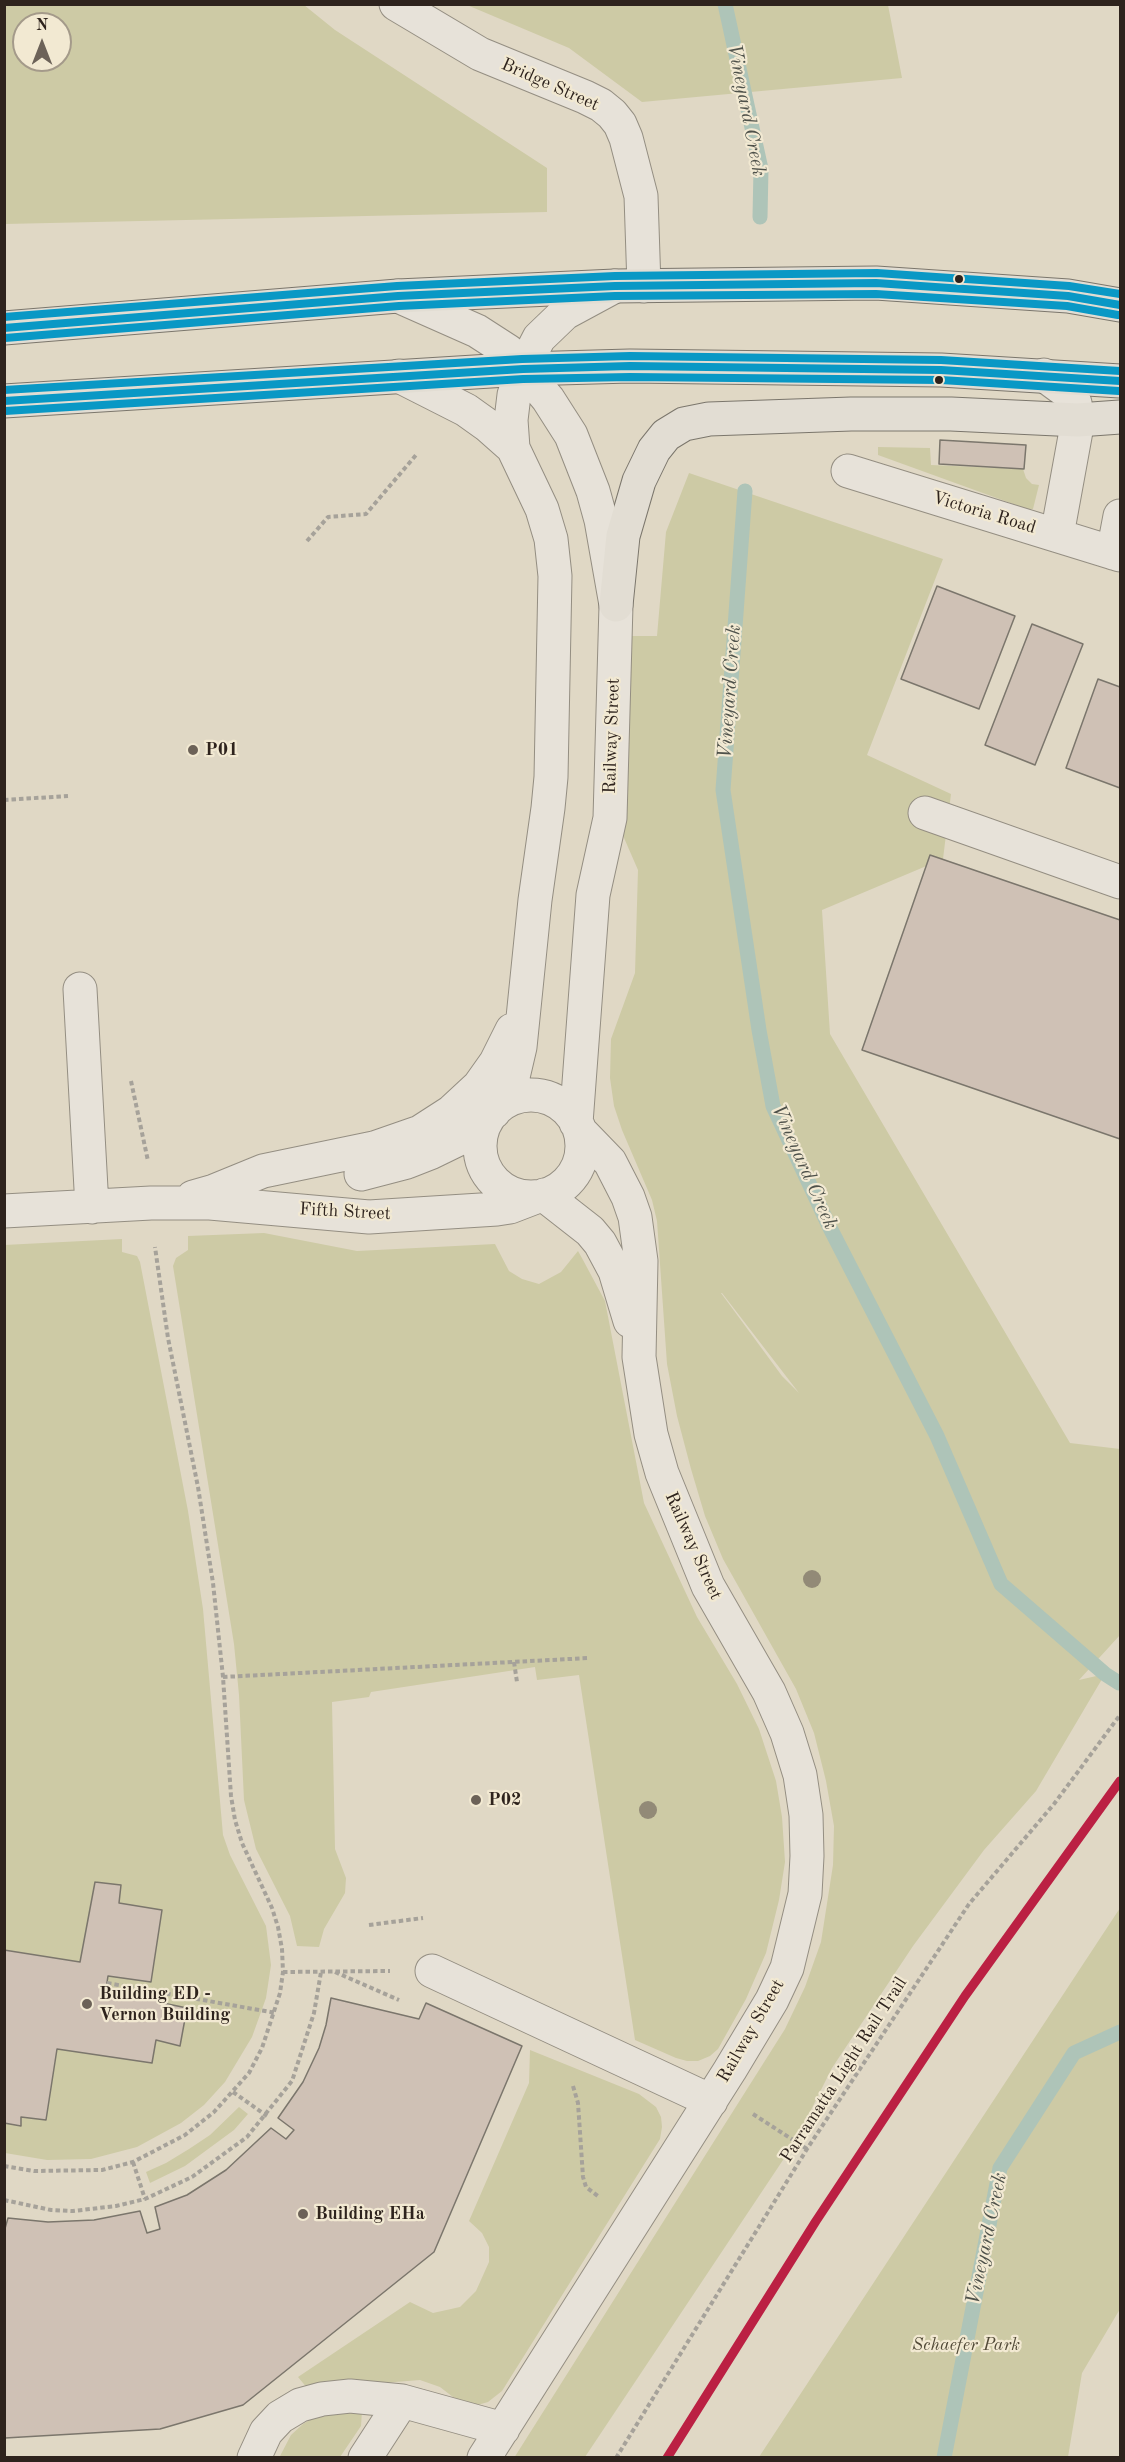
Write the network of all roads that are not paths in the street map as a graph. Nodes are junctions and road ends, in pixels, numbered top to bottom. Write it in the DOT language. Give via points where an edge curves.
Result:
graph roads {
  1 [pos="396,4"];
  2 [pos="630,286"];
  3 [pos="398,296"];
  4 [pos="1120,305"];
  5 [pos="4,328"];
  6 [pos="524,369"];
  7 [pos="1044,375"];
  8 [pos="399,376"];
  9 [pos="1120,381"];
  10 [pos="4,402"];
  11 [pos="1120,417"];
  12 [pos="1078,420"];
  13 [pos="513,448"];
  14 [pos="848,471"];
  15 [pos="1120,516"];
  16 [pos="1057,535"];
  17 [pos="1117,554"];
  18 [pos="616,605"];
  19 [pos="925,813"];
  20 [pos="1120,882"];
  21 [pos="80,989"];
  22 [pos="524,1005"];
  23 [pos="490,1117"];
  24 [pos="578,1127"];
  25 [pos="540,1196"];
  26 [pos="188,1198"];
  27 [pos="151,1203"];
  28 [pos="92,1207"];
  29 [pos="4,1211"];
  30 [pos="639,1357"];
  31 [pos="432,1971"];
  32 [pos="711,2101"];
  33 [pos="402,2401"];
  34 [pos="503,2429"];
  35 [pos="254,2457"];
  36 [pos="365,2457"];
  37 [pos="484,2457"];
  1 -- 2 [label="street, Bridge Street" via="480,54 585,97 612,114 626,138 641,196"];
  2 -- 3 [label="highway"];
  2 -- 4 [label="highway" via="876,283 1068,296"];
  2 -- 6 [label="street" via="577,306 552,324 539,338"];
  3 -- 5 [label="highway"];
  3 -- 6 [label="street, Railway Street" via="498,343"];
  6 -- 7 [label="highway" via="814,367"];
  6 -- 8 [label="highway"];
  6 -- 13 [label="street" via="512,408"];
  6 -- 18 [label="street, Railway Street" via="561,418 578,449 601,520"];
  7 -- 9 [label="highway"];
  7 -- 12 [label="street" via="1070,394"];
  8 -- 10 [label="highway"];
  8 -- 13 [label="street" via="466,410"];
  11 -- 12 [label="highway"];
  12 -- 16 [label="street"];
  12 -- 18 [label="highway" via="850,414 709,419 684,424 666,435 654,450 639,481 623,536"];
  13 -- 22 [label="street" via="542,509 555,576 550,777"];
  14 -- 16 [label="street, Victoria Road"];
  15 -- 17 [label="street"];
  16 -- 17 [label="street, Victoria Road"];
  18 -- 24 [label="street, Railway Street" via="610,818 593,895"];
  19 -- 20 [label="street"];
  21 -- 28 [label="street"];
  22 -- 23 [label="street" via="517,1062"];
  22 -- 26 [label="street" via="496,1062 479,1086 428,1127 394,1143 271,1168"];
  23 -- 24 [label="street" via="503,1103 535,1095 564,1107"];
  23 -- 25 [label="street" via="480,1141 486,1171 508,1192"];
  23 -- 26 [label="street, Fifth Street" via="469,1134 430,1153 380,1170"];
  24 -- 25 [label="street" via="581,1151 576,1171 557,1190"];
  24 -- 30 [label="street, Railway Street" via="610,1162 634,1216 641,1262"];
  25 -- 27 [label="street, Fifth Street" via="497,1209 369,1216 210,1203"];
  25 -- 30 [label="street, Railway Street" via="590,1232 608,1256 621,1286"];
  26 -- 27 [label="street, Fifth Street"];
  27 -- 28 [label="street, Fifth Street"];
  28 -- 29 [label="street, Fifth Street"];
  30 -- 32 [label="street, Railway Street" via="651,1434 662,1473 708,1586 769,1692 787,1733 800,1775 806,1815 805,1894 787,1968"];
  31 -- 32 [label="street"];
  32 -- 34 [label="street, Railway Street"];
  33 -- 34 [label="street"];
  33 -- 35 [label="street" via="350,2396 300,2405 280,2417 266,2432"];
  33 -- 36 [label="street"];
  34 -- 37 [label="street, Railway Street"];
}
